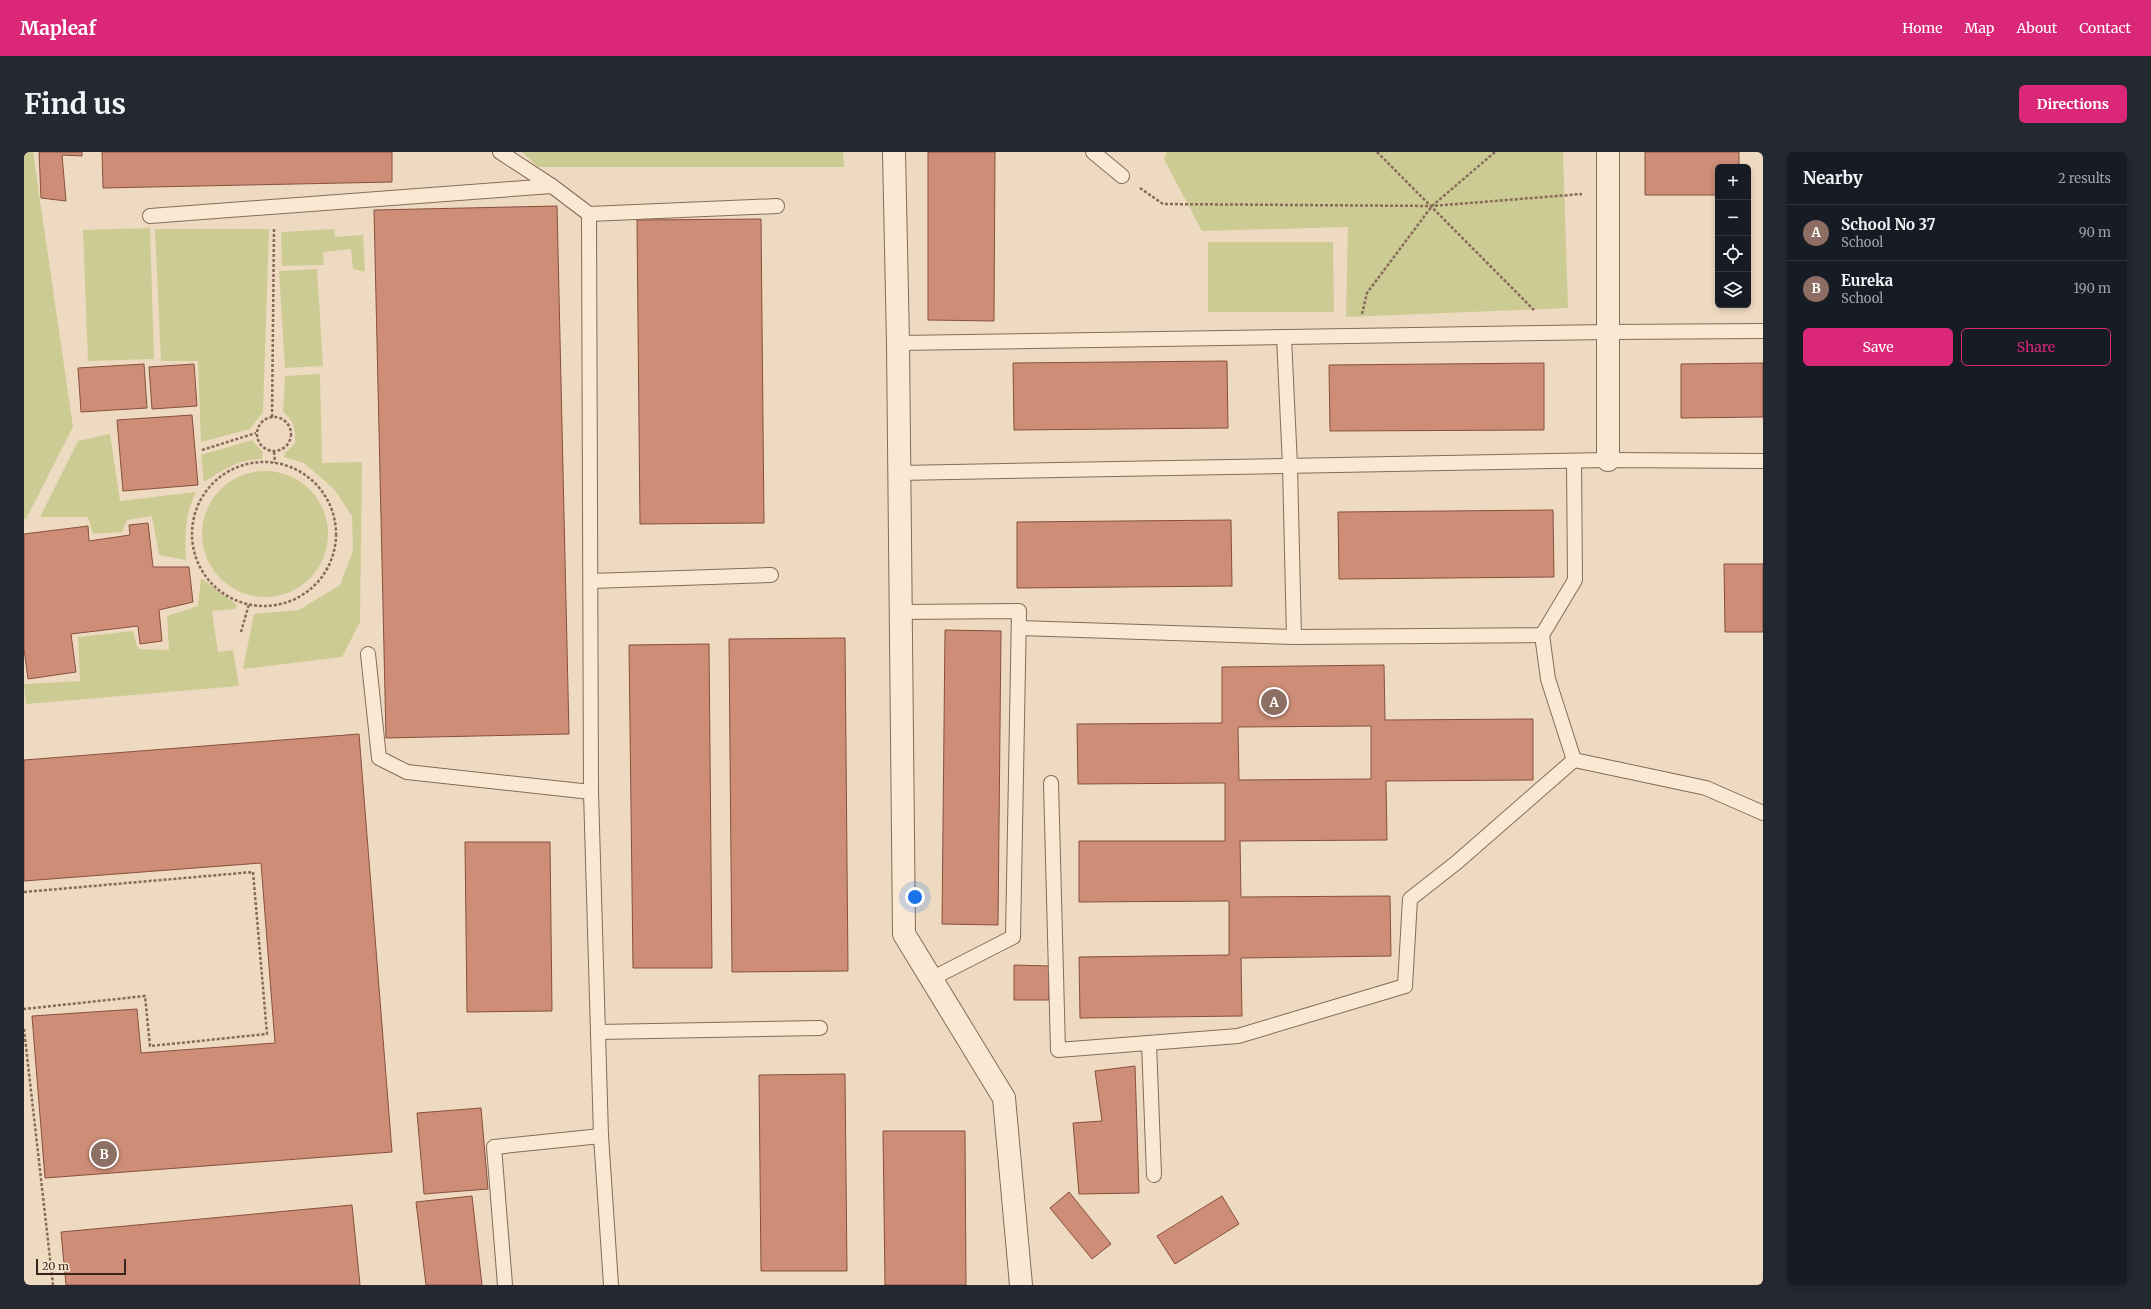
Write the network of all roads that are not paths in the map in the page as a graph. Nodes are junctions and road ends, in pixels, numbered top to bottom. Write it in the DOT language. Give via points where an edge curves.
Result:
graph roads {
  1 [pos="500,152"];
  2 [pos="894,152"];
  3 [pos="1093,152"];
  4 [pos="1608,152"];
  5 [pos="1122,176"];
  6 [pos="552,186"];
  7 [pos="777,206"];
  8 [pos="589,214"];
  9 [pos="150,216"];
  10 [pos="1609,332"];
  11 [pos="1763,332"];
  12 [pos="1284,337"];
  13 [pos="898,343"];
  14 [pos="1608,460"];
  15 [pos="1574,461"];
  16 [pos="1763,461"];
  17 [pos="1290,466"];
  18 [pos="899,473"];
  19 [pos="771,575"];
  20 [pos="591,581"];
  21 [pos="900,612"];
  22 [pos="1019,628"];
  23 [pos="1542,635"];
  24 [pos="1294,637"];
  25 [pos="368,654"];
  26 [pos="1574,760"];
  27 [pos="1051,783"];
  28 [pos="591,792"];
  29 [pos="1763,813"];
  30 [pos="930,979"];
  31 [pos="820,1028"];
  32 [pos="598,1032"];
  33 [pos="1149,1043"];
  34 [pos="601,1136"];
  35 [pos="1154,1175"];
  36 [pos="505,1285"];
  37 [pos="611,1285"];
  38 [pos="1021,1285"];
  1 -- 6 [label="lane"];
  2 -- 13 [label="street"];
  3 -- 5 [label="lane"];
  4 -- 10 [label="street"];
  6 -- 8 [label="lane"];
  6 -- 9 [label="lane"];
  7 -- 8 [label="lane"];
  8 -- 20 [label="lane"];
  10 -- 11 [label="lane"];
  10 -- 12 [label="lane"];
  10 -- 14 [label="street"];
  12 -- 13 [label="lane"];
  12 -- 17 [label="lane"];
  13 -- 18 [label="street"];
  14 -- 15 [label="lane"];
  14 -- 16 [label="lane"];
  15 -- 17 [label="lane"];
  15 -- 23 [label="lane" via="1575,580"];
  17 -- 18 [label="lane"];
  17 -- 24 [label="lane"];
  18 -- 21 [label="street"];
  19 -- 20 [label="lane"];
  20 -- 28 [label="lane"];
  21 -- 22 [label="lane" via="1019,611"];
  21 -- 30 [label="street" via="904,934"];
  22 -- 24 [label="lane"];
  22 -- 30 [label="lane" via="1013,937"];
  23 -- 24 [label="lane"];
  23 -- 26 [label="lane" via="1548,678"];
  25 -- 28 [label="lane" via="379,758 390,765 406,772"];
  26 -- 29 [label="lane" via="1706,788"];
  26 -- 33 [label="lane" via="1456,863 1410,899 1405,986 1238,1036"];
  27 -- 33 [label="lane" via="1058,1050"];
  28 -- 32 [label="lane"];
  30 -- 38 [label="street" via="1004,1098"];
  31 -- 32 [label="lane"];
  32 -- 34 [label="lane"];
  33 -- 35 [label="lane"];
  34 -- 36 [label="lane" via="494,1147"];
  34 -- 37 [label="lane"];
}
